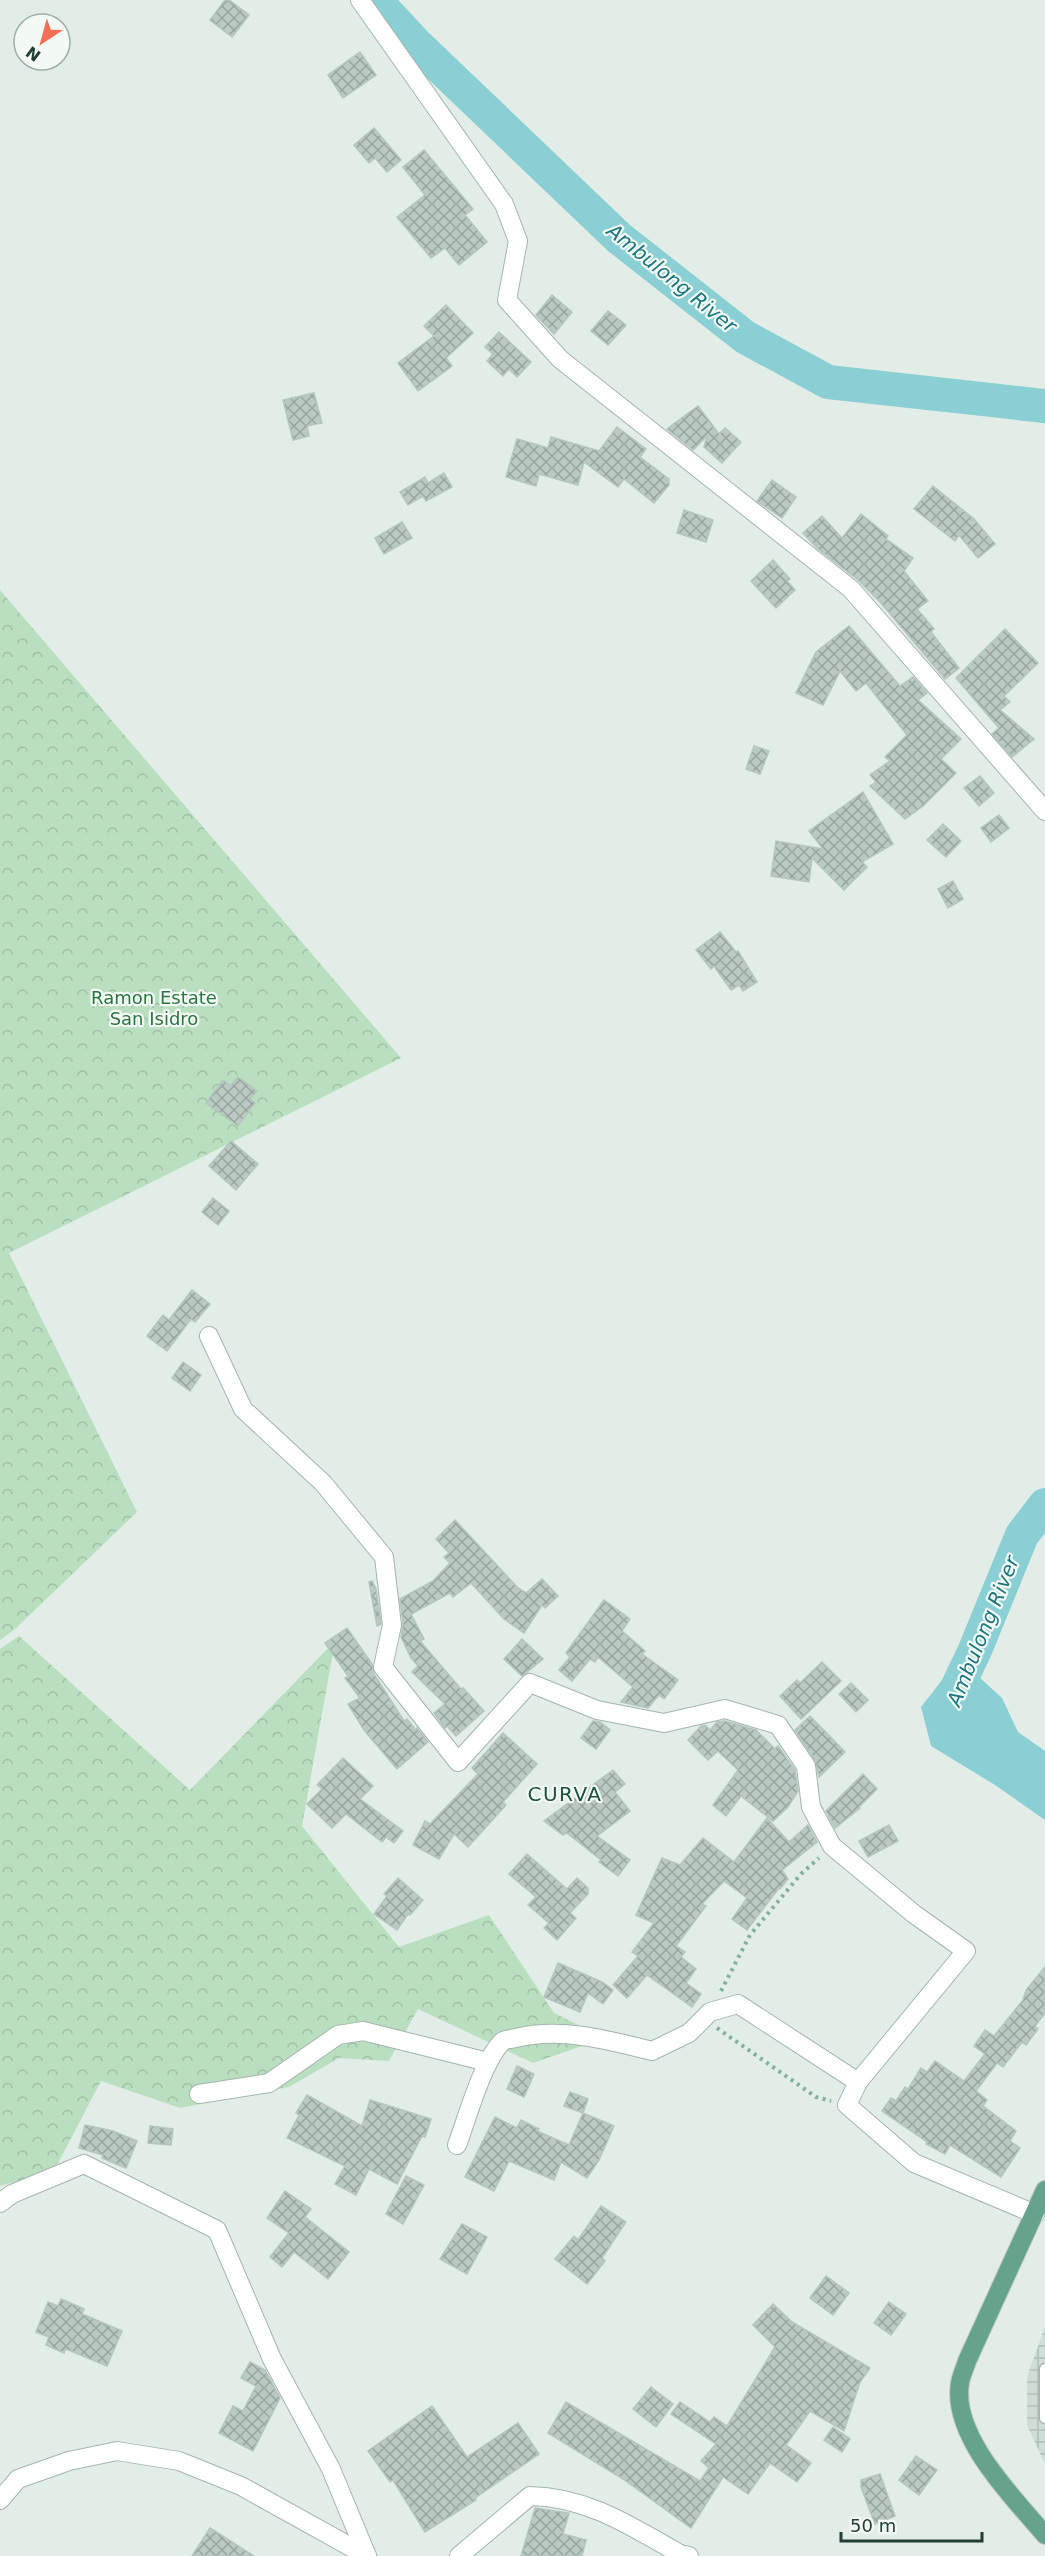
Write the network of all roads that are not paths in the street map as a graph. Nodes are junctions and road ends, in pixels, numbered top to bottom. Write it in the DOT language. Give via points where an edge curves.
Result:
graph roads {
  1 [pos="360,0"];
  2 [pos="1045,811"];
  3 [pos="209,1336"];
  4 [pos="488,2062"];
  5 [pos="858,2082"];
  6 [pos="199,2094"];
  7 [pos="457,2145"];
  8 [pos="1045,2190"];
  9 [pos="0,2203"];
  10 [pos="1035,2214"];
  11 [pos="1045,2369"];
  12 [pos="1045,2418"];
  13 [pos="0,2500"];
  14 [pos="1045,2535"];
  15 [pos="367,2556"];
  16 [pos="459,2556"];
  17 [pos="689,2556"];
  1 -- 2 [label="street" via="504,204 518,241 507,300 560,359 851,589"];
  3 -- 5 [label="street" via="243,1409 323,1483 384,1557 392,1625 383,1667 458,1762 530,1683 597,1710 664,1723 725,1709 778,1725 806,1766 811,1807 832,1846 966,1951"];
  4 -- 5 [label="street" via="504,2040 530,2034 555,2033 652,2051 689,2033 710,2012 738,2004"];
  4 -- 6 [label="street" via="363,2031 339,2035 269,2083"];
  4 -- 7 [label="street"];
  5 -- 10 [label="street" via="847,2105 914,2163"];
  8 -- 10 [label="main road"];
  9 -- 15 [label="street" via="12,2194 84,2164 217,2230 272,2359 331,2469"];
  10 -- 14 [label="main road" via="959,2384 962,2415 970,2437"];
  11 -- 12 [label="lane"];
  13 -- 15 [label="street" via="18,2479 117,2451 179,2461 241,2486"];
  16 -- 17 [label="street" via="530,2496 556,2496 603,2511"];
}
